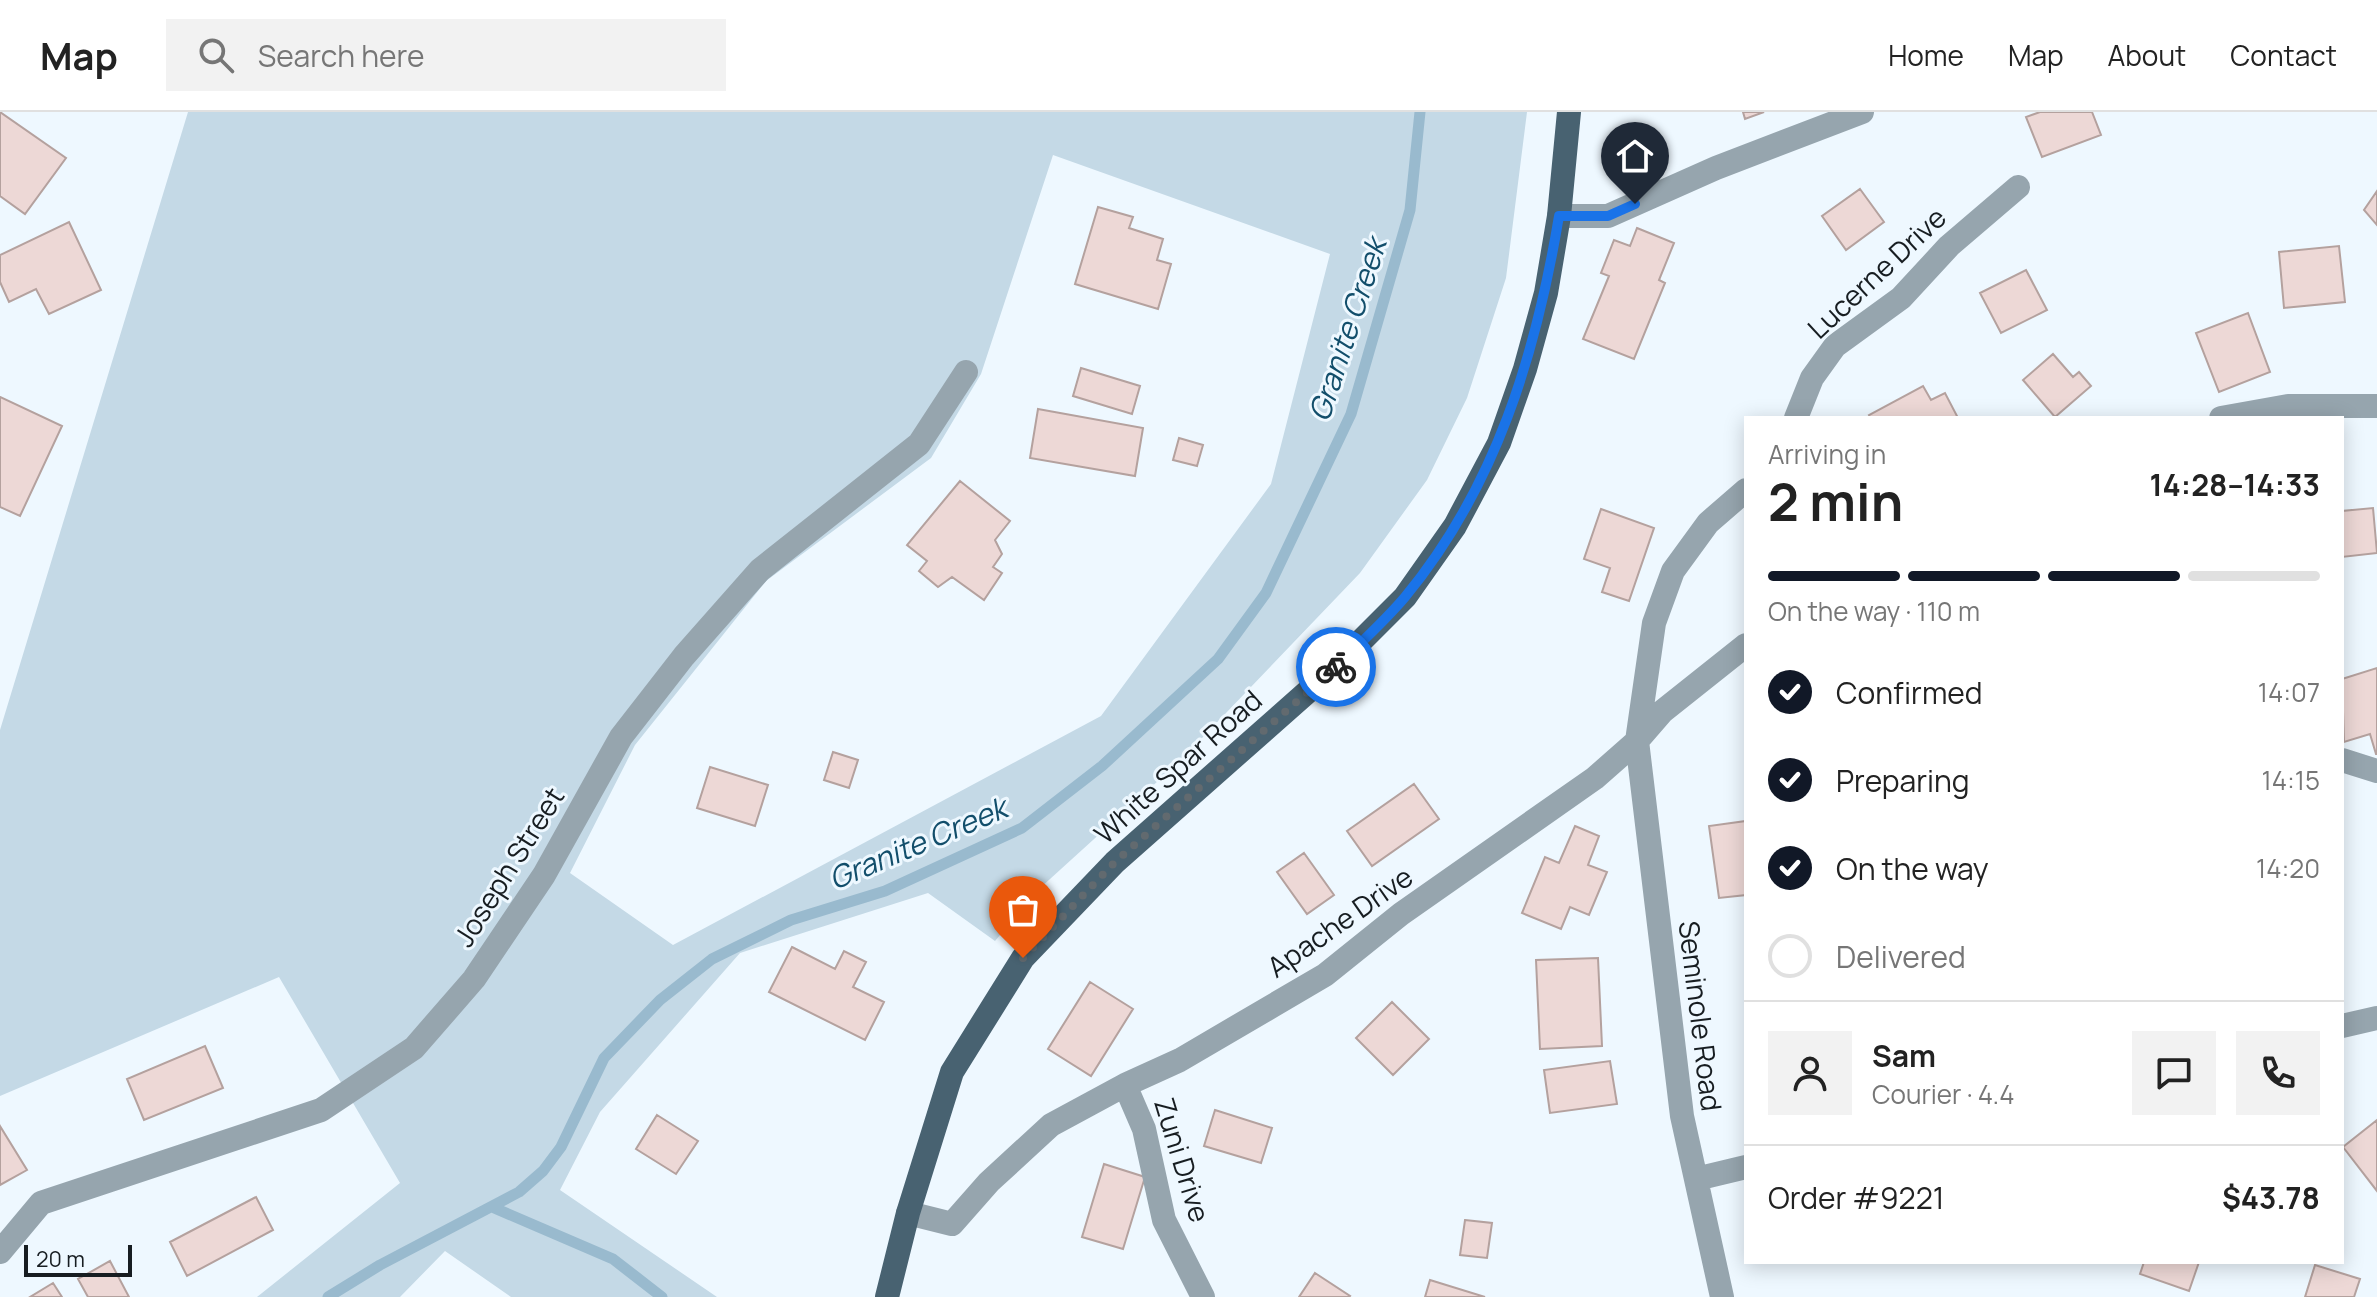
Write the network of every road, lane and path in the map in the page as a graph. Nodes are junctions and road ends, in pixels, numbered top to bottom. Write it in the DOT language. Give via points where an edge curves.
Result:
graph roads {
  1 [pos="1569,112"];
  2 [pos="1862,112"];
  3 [pos="2018,187"];
  4 [pos="1559,216"];
  5 [pos="966,372"];
  6 [pos="2377,406"];
  7 [pos="1797,416"];
  8 [pos="2232,416"];
  9 [pos="1744,492"];
  10 [pos="1744,647"];
  11 [pos="1637,741"];
  12 [pos="2344,761"];
  13 [pos="2377,771"];
  14 [pos="2377,1018"];
  15 [pos="2344,1026"];
  16 [pos="1125,1085"];
  17 [pos="1744,1167"];
  18 [pos="1696,1179"];
  19 [pos="908,1213"];
  20 [pos="0,1252"];
  21 [pos="887,1297"];
  22 [pos="1203,1297"];
  23 [pos="1722,1297"];
  1 -- 4 [label="main road, White Spar Road"];
  2 -- 4 [label="street" via="1608,216"];
  3 -- 7 [label="street, Lucerne Drive" via="1949,246 1901,298 1835,346 1812,378"];
  4 -- 19 [label="main road, White Spar Road" via="1546,293 1525,369 1499,443 1455,526 1405,597 1331,671 1126,852 1023,958 952,1072"];
  5 -- 20 [label="street, Joseph Street" via="919,444 760,570 684,656 621,737 544,875 474,979 414,1048 321,1110 41,1203"];
  6 -- 8 [label="street" via="2288,406"];
  9 -- 11 [label="street" via="1708,523 1673,571 1654,623"];
  10 -- 11 [label="street, Apache Drive" via="1663,711"];
  11 -- 16 [label="street, Apache Drive" via="1595,778 1401,914 1325,975 1180,1060"];
  11 -- 18 [label="street, Seminole Road" via="1682,1116"];
  12 -- 13 [label="street"];
  14 -- 15 [label="street"];
  16 -- 19 [label="street, Apache Drive" via="1051,1125 952,1224"];
  16 -- 22 [label="street, Zuni Drive" via="1144,1129 1164,1220"];
  17 -- 18 [label="street"];
  18 -- 23 [label="street, Seminole Road"];
  19 -- 21 [label="main road, White Spar Road"];
}
